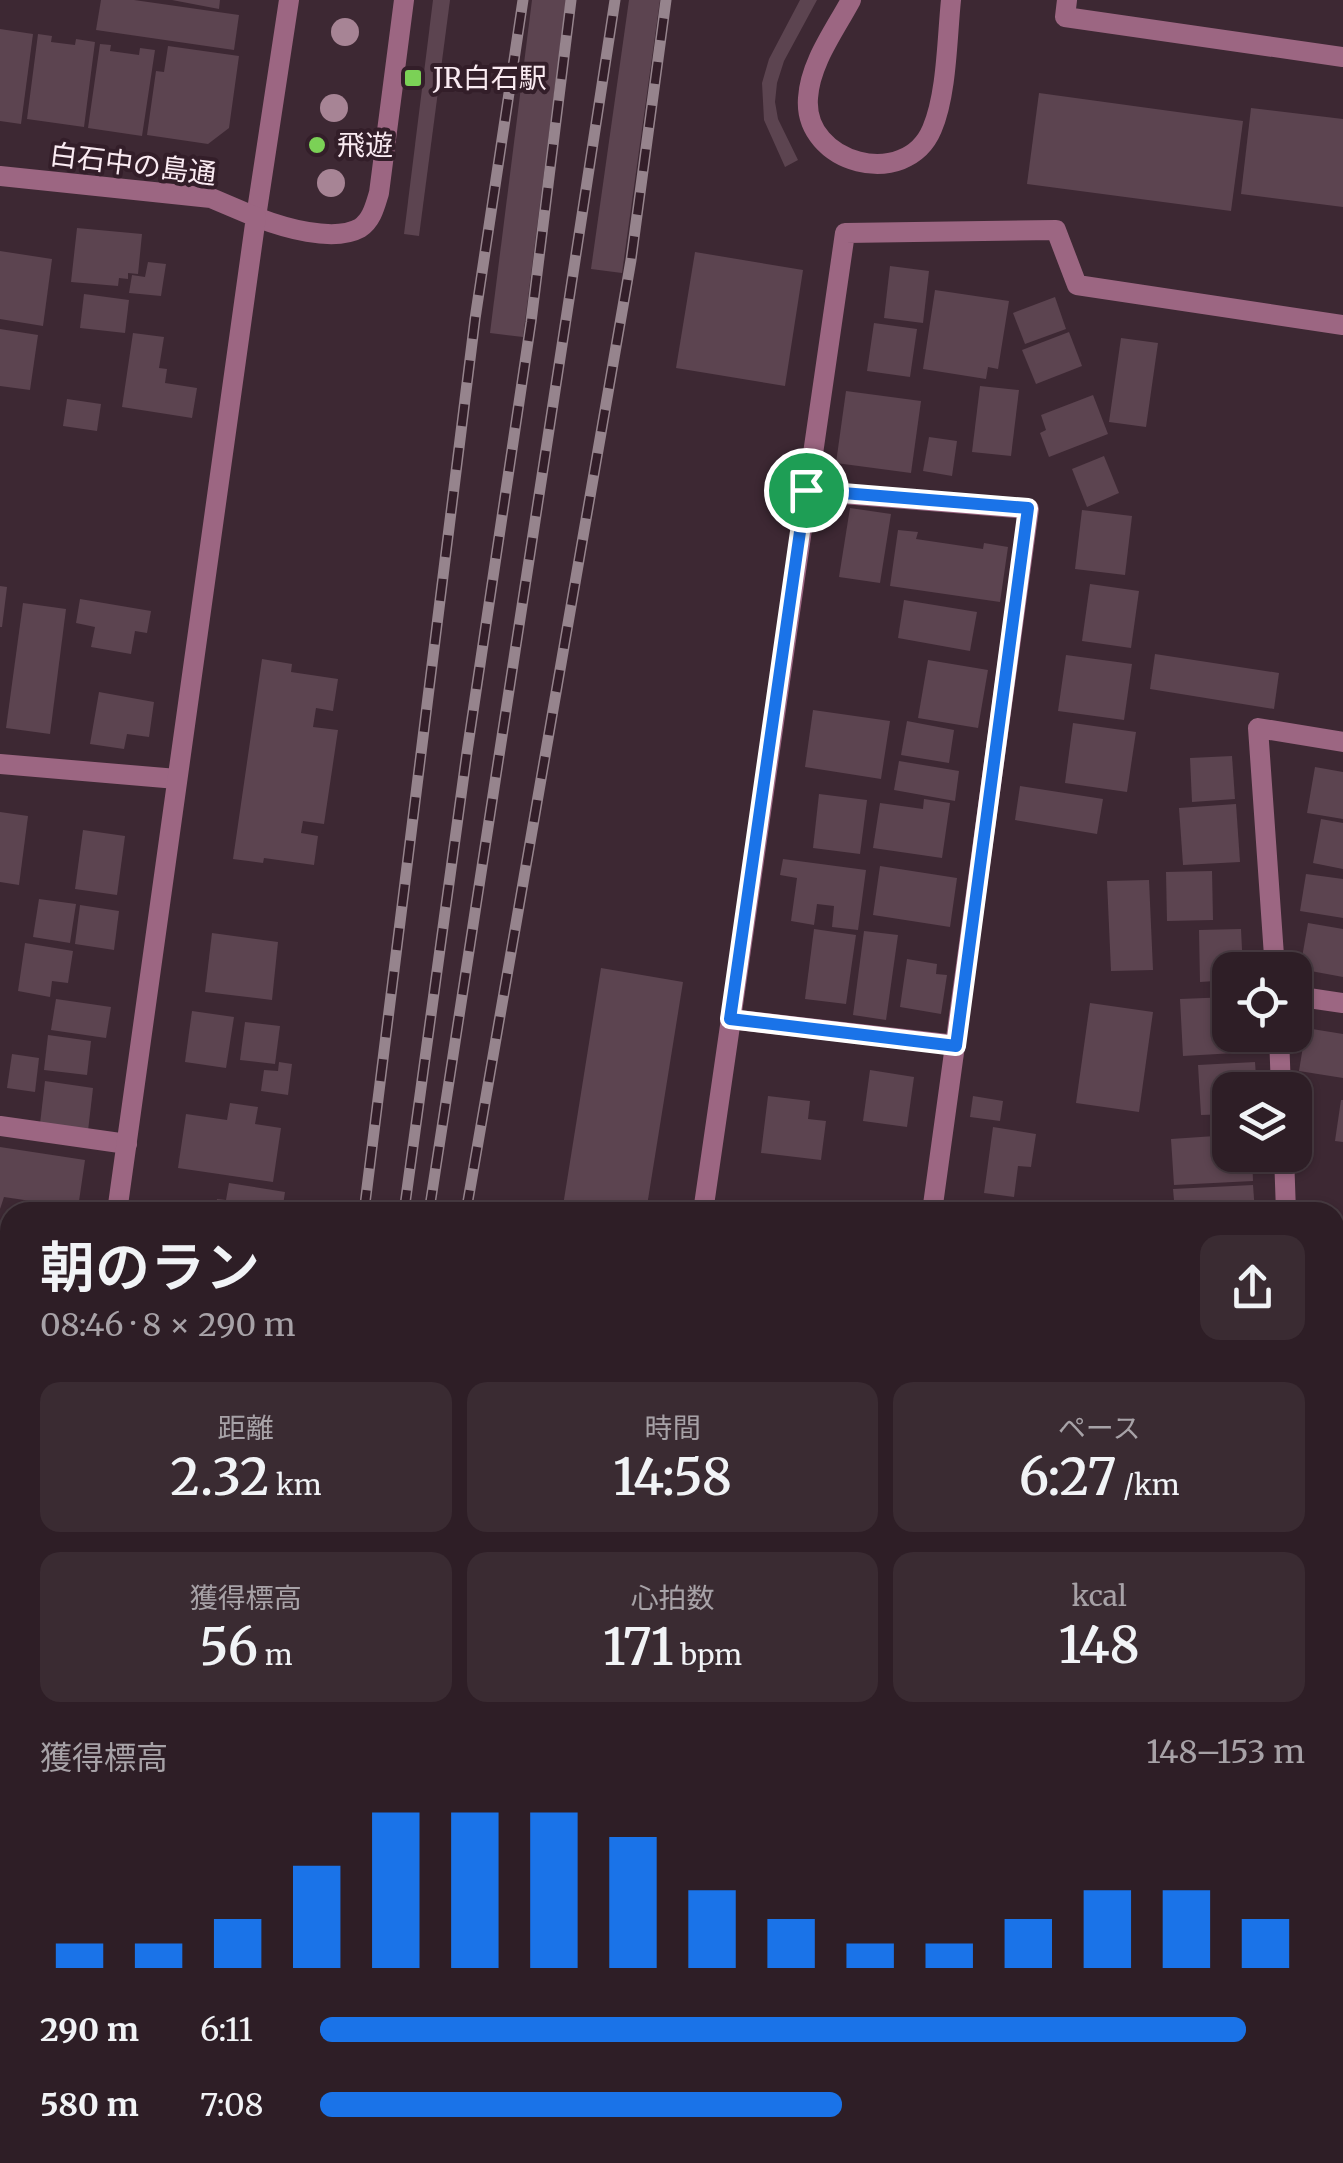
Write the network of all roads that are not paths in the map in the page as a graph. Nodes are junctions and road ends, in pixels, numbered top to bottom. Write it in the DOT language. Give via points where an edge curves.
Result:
graph roads {
  1 [pos="289,0"];
  2 [pos="404,0"];
  3 [pos="851,0"];
  4 [pos="951,0"];
  5 [pos="1067,0"];
  6 [pos="1343,58"];
  7 [pos="0,176"];
  8 [pos="256,217"];
  9 [pos="1343,325"];
  10 [pos="806,490"];
  11 [pos="1343,742"];
  12 [pos="0,764"];
  13 [pos="177,778"];
  14 [pos="1274,952"];
  15 [pos="1312,998"];
  16 [pos="1343,1003"];
  17 [pos="730,1019"];
  18 [pos="956,1046"];
  19 [pos="0,1126"];
  20 [pos="127,1144"];
  21 [pos="1285,1172"];
  22 [pos="118,1202"];
  23 [pos="704,1202"];
  24 [pos="933,1202"];
  25 [pos="1286,1202"];
  1 -- 8 [label="street"];
  2 -- 8 [label="street, 白石中の島通" via="372,214 361,227 332,234"];
  3 -- 4 [label="street" via="815,67 807,100 825,144 869,165 894,164 931,132"];
  5 -- 6 [label="street" via="1064,18"];
  7 -- 8 [label="street, 白石中の島通" via="211,198"];
  8 -- 13 [label="street"];
  9 -- 10 [label="street" via="1077,286 1056,230 845,233"];
  10 -- 17 [label="street"];
  10 -- 18 [label="street" via="1028,508"];
  11 -- 14 [label="street" via="1258,728"];
  12 -- 13 [label="street"];
  13 -- 20 [label="street"];
  15 -- 16 [label="street"];
  17 -- 18 [label="street"];
  17 -- 23 [label="street"];
  18 -- 24 [label="street"];
  19 -- 20 [label="street"];
  20 -- 22 [label="street"];
  21 -- 25 [label="street"];
}
